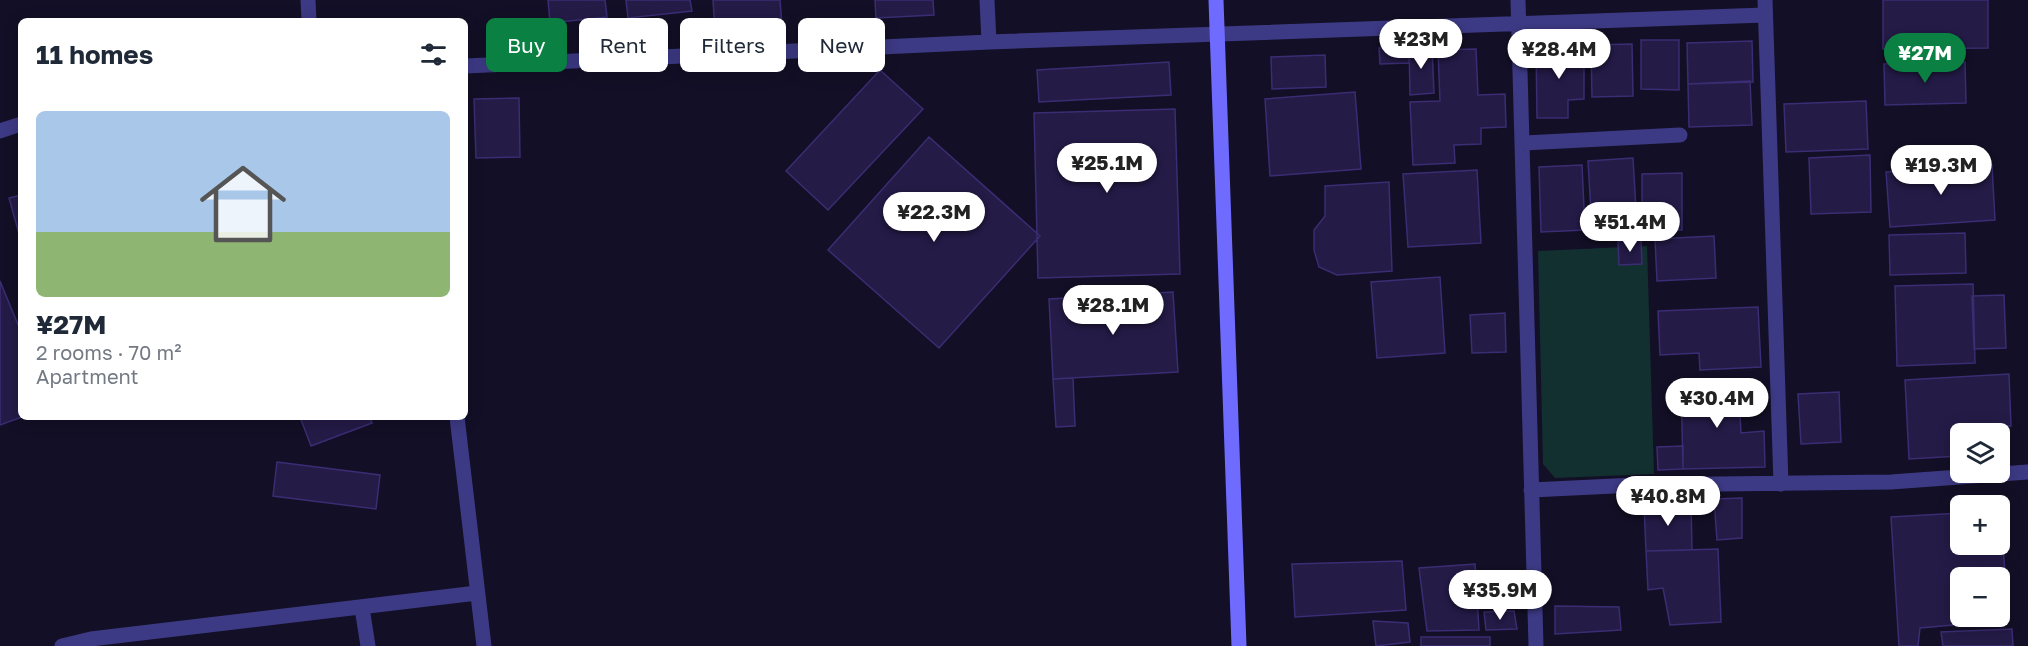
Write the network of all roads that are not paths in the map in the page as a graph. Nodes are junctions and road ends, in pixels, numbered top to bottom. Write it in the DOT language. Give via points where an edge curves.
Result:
graph roads {
  1 [pos="308,0"];
  2 [pos="987,0"];
  3 [pos="1216,0"];
  4 [pos="1518,0"];
  5 [pos="1765,8"];
  6 [pos="309,18"];
  7 [pos="1518,22"];
  8 [pos="1217,36"];
  9 [pos="989,42"];
  10 [pos="468,66"];
  11 [pos="18,125"];
  12 [pos="0,131"];
  13 [pos="1680,135"];
  14 [pos="1522,142"];
  15 [pos="457,420"];
  16 [pos="2028,472"];
  17 [pos="1781,484"];
  18 [pos="1531,490"];
  19 [pos="477,593"];
  20 [pos="362,608"];
  21 [pos="62,646"];
  22 [pos="368,646"];
  23 [pos="484,646"];
  24 [pos="1239,646"];
  25 [pos="1536,646"];
  1 -- 6 [label="street"];
  2 -- 9 [label="street"];
  3 -- 8 [label="street"];
  4 -- 7 [label="street"];
  5 -- 7 [label="street"];
  5 -- 17 [label="street"];
  7 -- 8 [label="street"];
  7 -- 14 [label="street"];
  8 -- 9 [label="street"];
  8 -- 24 [label="street"];
  9 -- 10 [label="street"];
  11 -- 12 [label="street"];
  13 -- 14 [label="street"];
  14 -- 18 [label="street"];
  15 -- 19 [label="street"];
  16 -- 17 [label="street" via="1891,482"];
  17 -- 18 [label="street"];
  18 -- 25 [label="street"];
  19 -- 20 [label="street"];
  19 -- 23 [label="street"];
  20 -- 21 [label="street" via="91,639"];
  20 -- 22 [label="street"];
}
